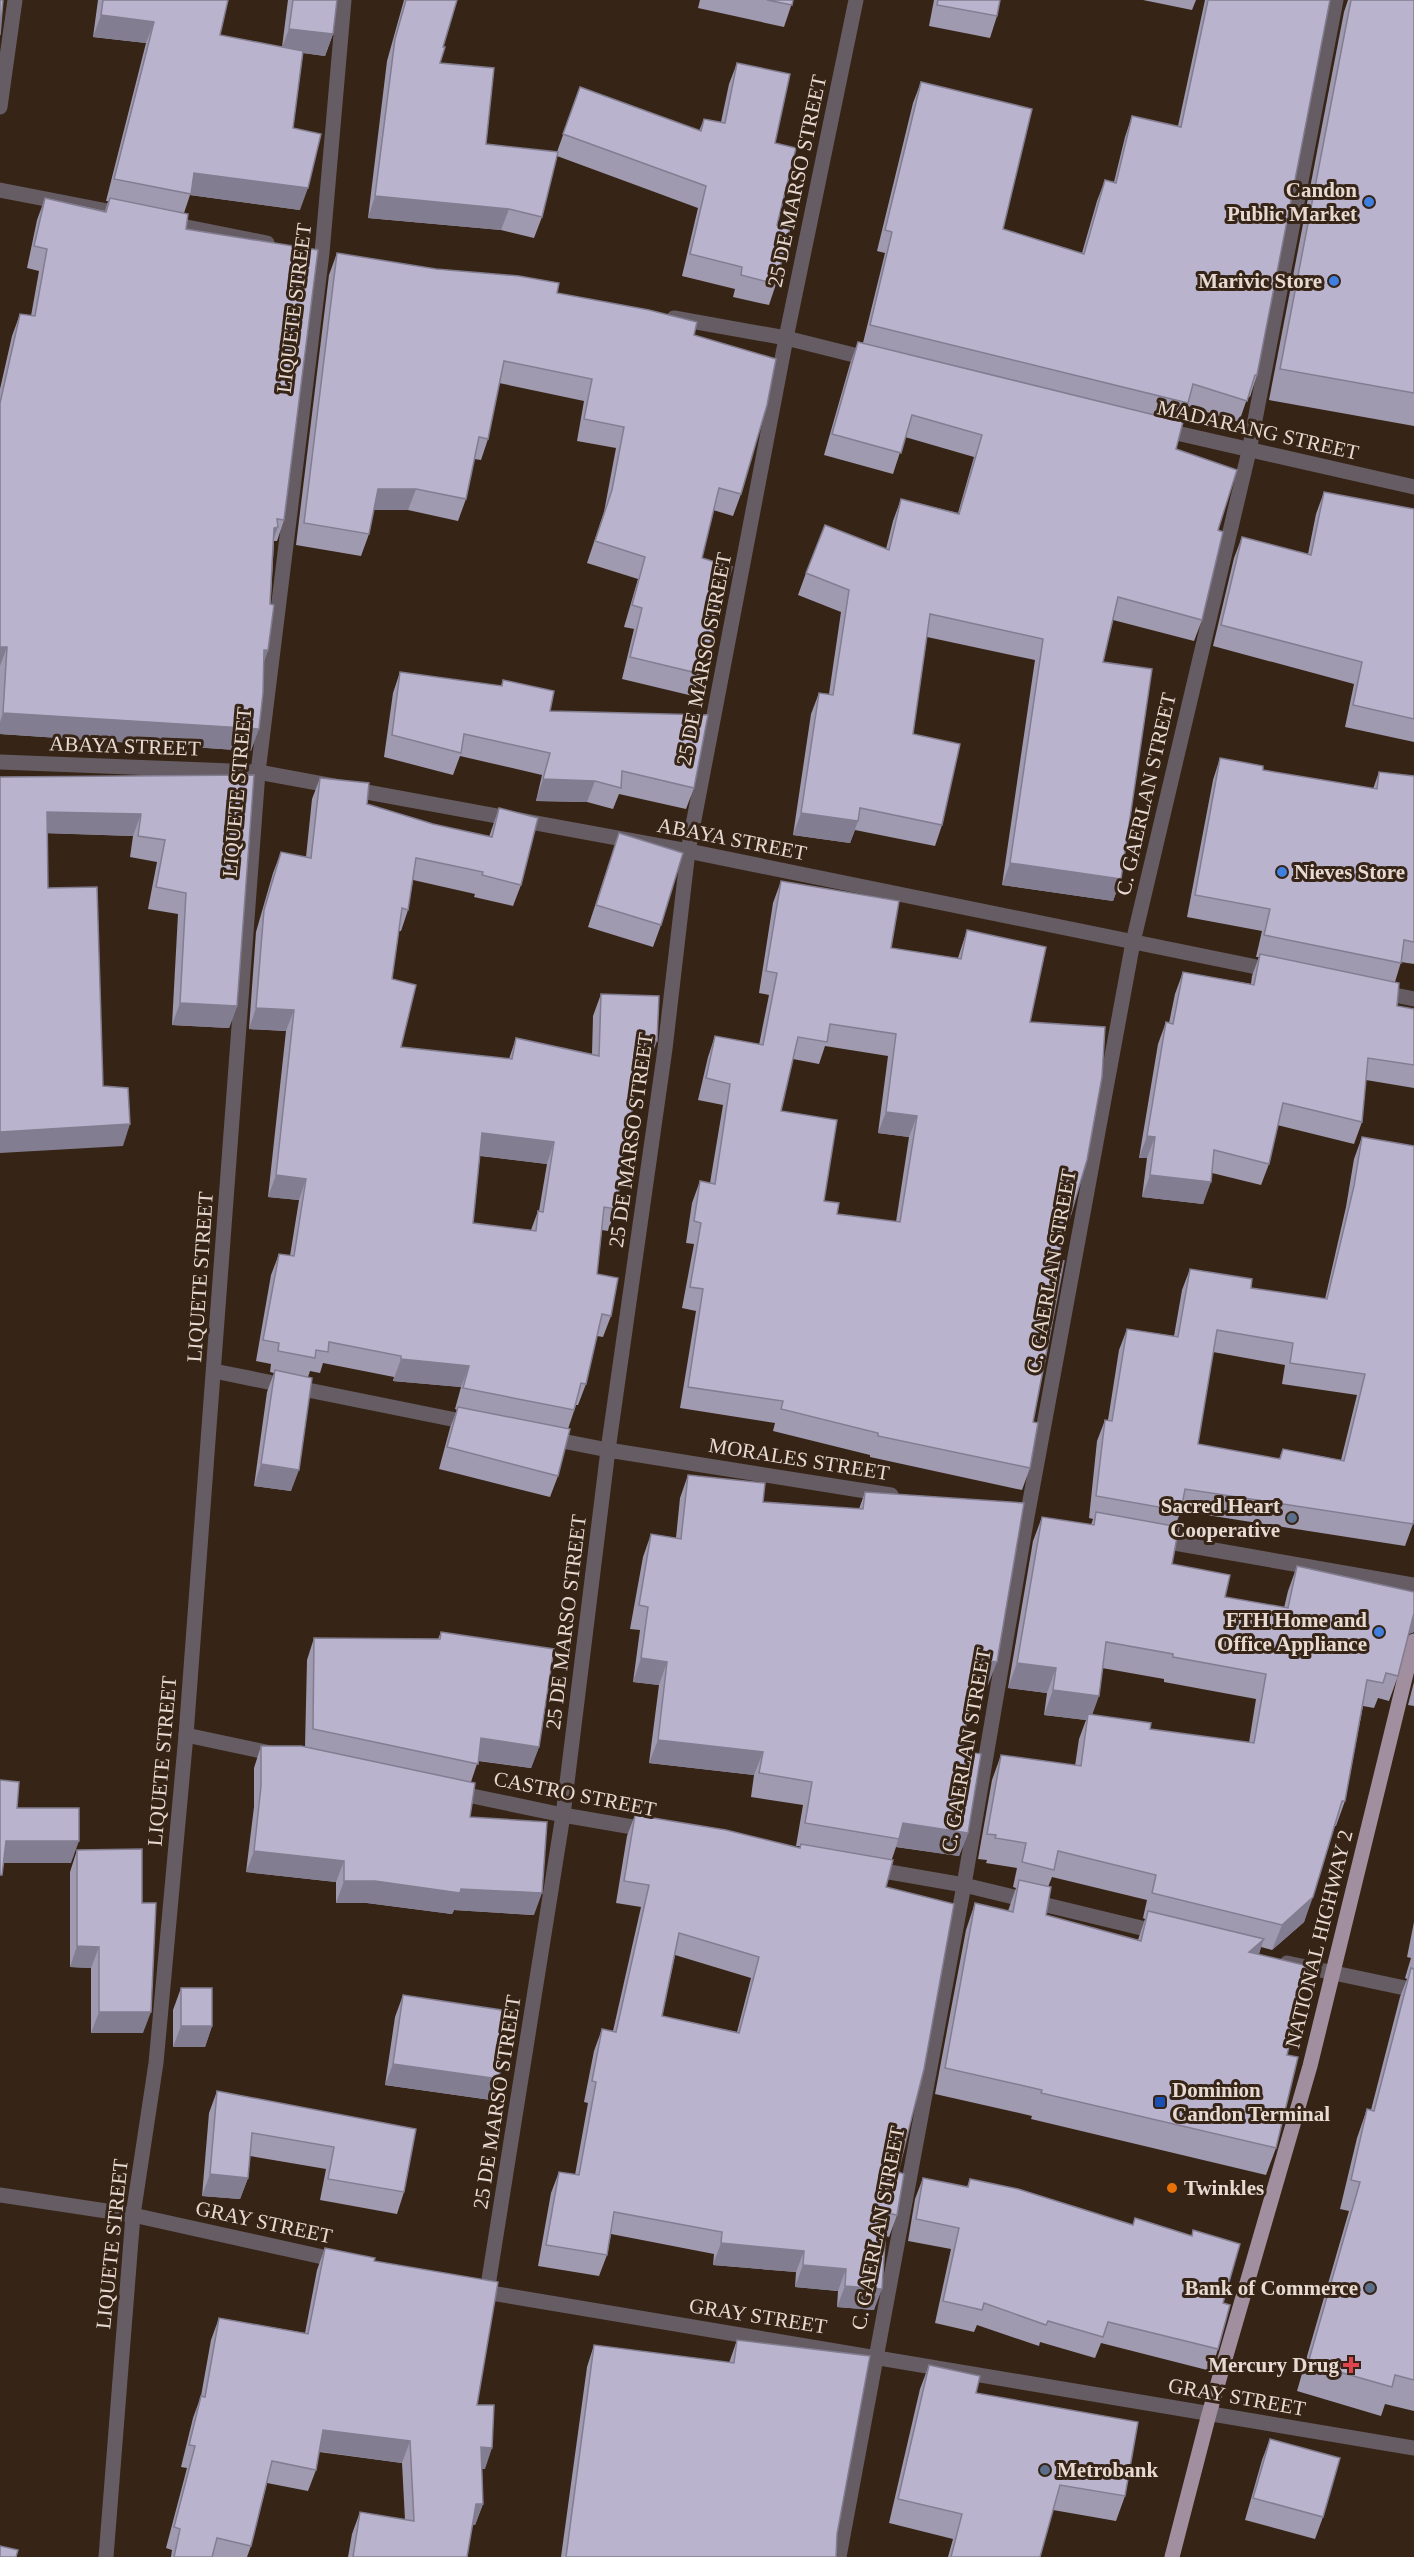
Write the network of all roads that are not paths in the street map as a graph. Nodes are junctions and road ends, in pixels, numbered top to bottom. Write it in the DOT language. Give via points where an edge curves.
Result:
graph roads {
  1 [pos="15,0"];
  2 [pos="344,0"];
  3 [pos="856,0"];
  4 [pos="1336,0"];
  5 [pos="0,107"];
  6 [pos="0,190"];
  7 [pos="288,247"];
  8 [pos="658,315"];
  9 [pos="786,338"];
  10 [pos="890,364"];
  11 [pos="1145,426"];
  12 [pos="1249,451"];
  13 [pos="1414,487"];
  14 [pos="0,762"];
  15 [pos="258,772"];
  16 [pos="688,851"];
  17 [pos="1132,942"];
  18 [pos="1297,975"];
  19 [pos="1367,990"];
  20 [pos="1414,999"];
  21 [pos="214,1371"];
  22 [pos="481,1425"];
  23 [pos="527,1434"];
  24 [pos="608,1450"];
  25 [pos="911,1498"];
  26 [pos="1144,1538"];
  27 [pos="1414,1585"];
  28 [pos="1414,1641"];
  29 [pos="186,1735"];
  30 [pos="300,1760"];
  31 [pos="438,1788"];
  32 [pos="563,1815"];
  33 [pos="669,1834"];
  34 [pos="858,1866"];
  35 [pos="964,1885"];
  36 [pos="1183,1938"];
  37 [pos="1275,1960"];
  38 [pos="1332,1974"];
  39 [pos="1414,1990"];
  40 [pos="0,2195"];
  41 [pos="133,2215"];
  42 [pos="361,2265"];
  43 [pos="464,2287"];
  44 [pos="487,2292"];
  45 [pos="875,2356"];
  46 [pos="1209,2414"];
  47 [pos="1414,2448"];
  48 [pos="106,2557"];
  49 [pos="839,2557"];
  50 [pos="1172,2557"];
  1 -- 5 [label="street"];
  2 -- 15 [label="street, LIQUETE STREET" via="322,253"];
  3 -- 9 [label="street, 25 DE MARSO STREET"];
  4 -- 12 [label="street, C. GAERLAN STREET"];
  6 -- 7 [label="street"];
  8 -- 9 [label="street"];
  9 -- 10 [label="street"];
  9 -- 16 [label="street, 25 DE MARSO STREET"];
  11 -- 12 [label="street, MADARANG STREET"];
  12 -- 13 [label="street, MADARANG STREET"];
  12 -- 17 [label="street, C. GAERLAN STREET"];
  14 -- 15 [label="street, ABAYA STREET"];
  15 -- 16 [label="street, ABAYA STREET"];
  15 -- 21 [label="street, LIQUETE STREET"];
  16 -- 17 [label="street, ABAYA STREET"];
  16 -- 24 [label="street, 25 DE MARSO STREET" via="665,1049"];
  17 -- 18 [label="street, ABAYA STREET"];
  17 -- 35 [label="street, C. GAERLAN STREET"];
  19 -- 20 [label="street"];
  21 -- 22 [label="street"];
  21 -- 29 [label="street, LIQUETE STREET"];
  23 -- 24 [label="street, MORALES STREET"];
  24 -- 25 [label="street, MORALES STREET"];
  24 -- 32 [label="street, 25 DE MARSO STREET"];
  26 -- 27 [label="street"];
  28 -- 38 [label="main road, NATIONAL HIGHWAY 2"];
  29 -- 30 [label="street"];
  29 -- 41 [label="street, LIQUETE STREET" via="156,2063"];
  31 -- 32 [label="street, CASTRO STREET"];
  32 -- 33 [label="street, CASTRO STREET"];
  32 -- 44 [label="street, 25 DE MARSO STREET"];
  34 -- 35 [label="street"];
  35 -- 36 [label="street"];
  35 -- 45 [label="street, C. GAERLAN STREET"];
  37 -- 38 [label="street"];
  38 -- 39 [label="street"];
  38 -- 46 [label="main road, NATIONAL HIGHWAY 2" via="1310,2066"];
  40 -- 41 [label="street, GRAY STREET"];
  41 -- 42 [label="street, GRAY STREET"];
  41 -- 48 [label="street, LIQUETE STREET"];
  43 -- 44 [label="street, GRAY STREET"];
  44 -- 45 [label="street, GRAY STREET"];
  45 -- 46 [label="street, GRAY STREET"];
  45 -- 49 [label="street, C. GAERLAN STREET"];
  46 -- 47 [label="street, GRAY STREET"];
  46 -- 50 [label="main road, NATIONAL HIGHWAY 2"];
}
